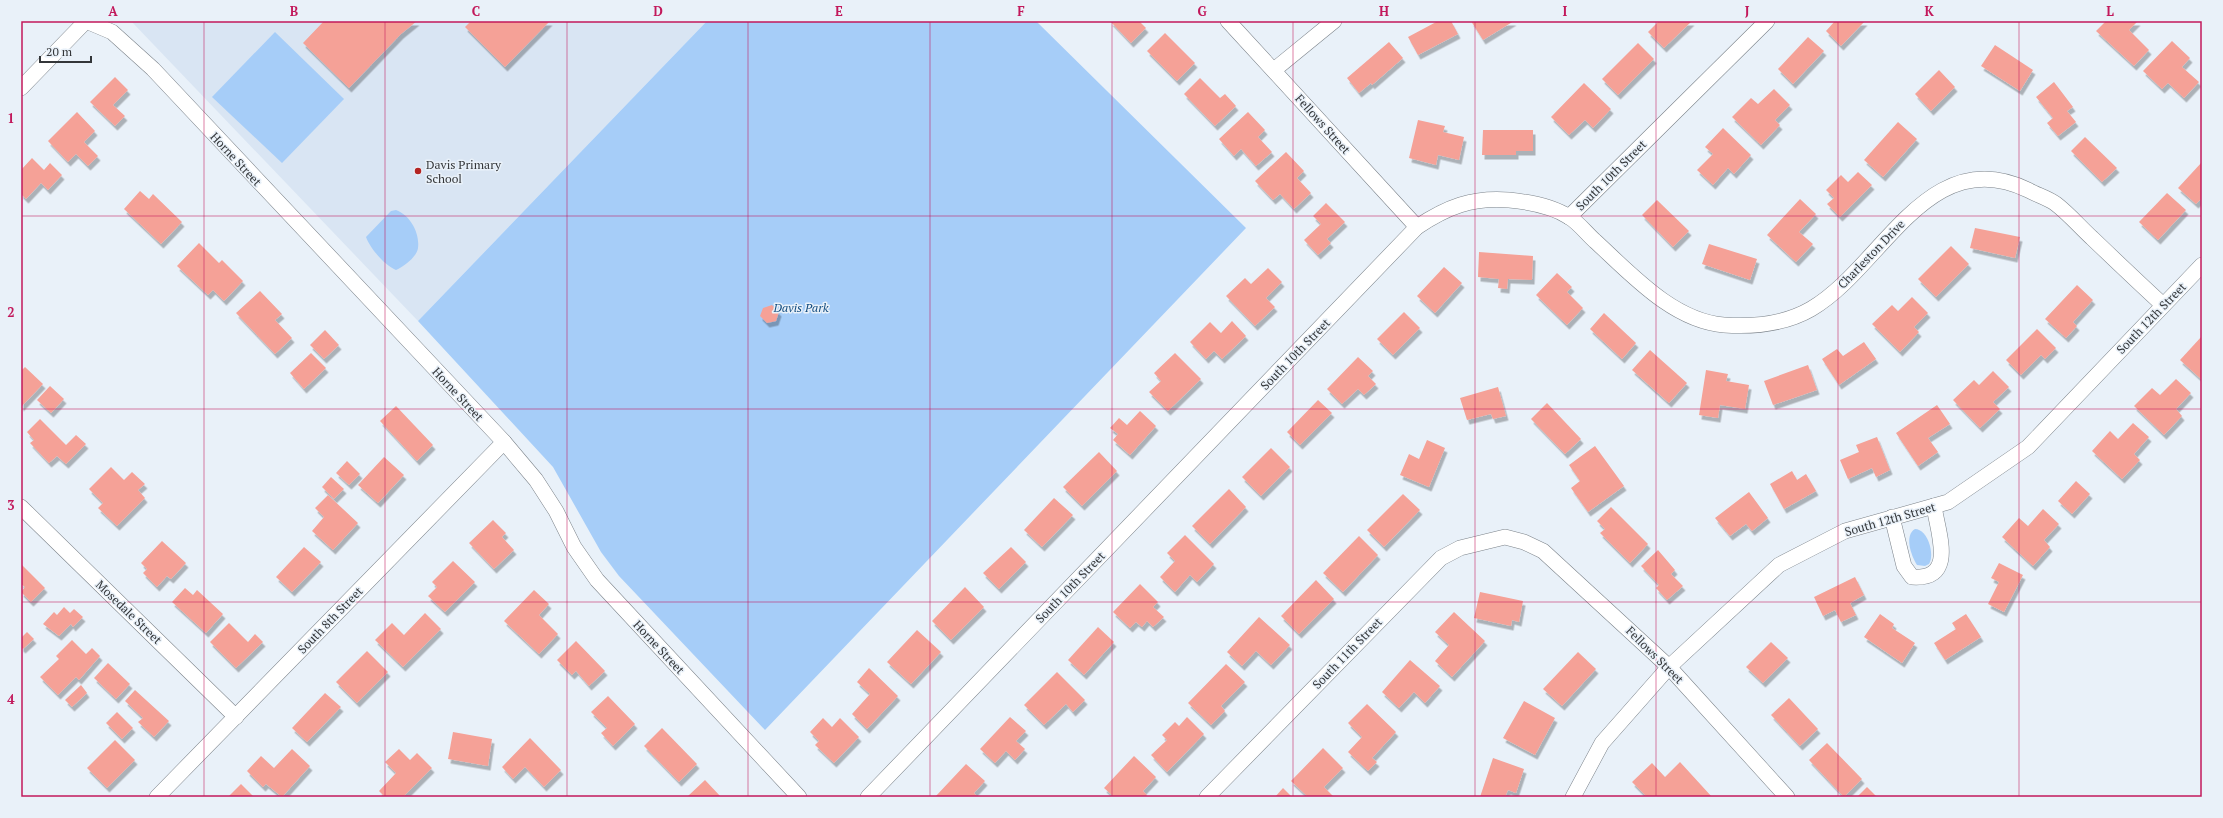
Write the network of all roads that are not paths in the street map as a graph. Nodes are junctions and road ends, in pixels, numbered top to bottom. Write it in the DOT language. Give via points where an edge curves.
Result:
graph roads {
  1 [pos="86,21"];
  2 [pos="1228,21"];
  3 [pos="1334,21"];
  4 [pos="1767,21"];
  5 [pos="1274,70"];
  6 [pos="21,88"];
  7 [pos="1569,217"];
  8 [pos="1417,227"];
  9 [pos="2202,264"];
  10 [pos="2163,306"];
  11 [pos="504,442"];
  12 [pos="1934,506"];
  13 [pos="21,507"];
  14 [pos="1892,518"];
  15 [pos="1505,537"];
  16 [pos="1669,666"];
  17 [pos="236,717"];
  18 [pos="156,797"];
  19 [pos="799,797"];
  20 [pos="868,797"];
  21 [pos="1207,797"];
  22 [pos="1573,797"];
  23 [pos="1787,797"];
  1 -- 6 [label="street"];
  1 -- 11 [label="street, Horne Street" via="112,32 153,69"];
  2 -- 5 [label="street, Fellows Street"];
  3 -- 5 [label="street"];
  4 -- 7 [label="street, South 10th Street"];
  5 -- 8 [label="street, Fellows Street"];
  7 -- 8 [label="street, South 10th Street" via="1546,207 1520,201 1492,199 1466,203 1441,211"];
  7 -- 10 [label="street, Charleston Drive" via="1649,290 1681,312 1720,325 1750,327 1783,320 1810,310 1835,292 1908,215 1932,196 1960,182 1987,178 2011,182 2055,203"];
  8 -- 20 [label="street, South 10th Street"];
  9 -- 10 [label="street, South 12th Street"];
  10 -- 12 [label="street, South 12th Street" via="2028,447 1948,502"];
  11 -- 17 [label="street, South 8th Street"];
  11 -- 19 [label="street, Horne Street" via="536,480 556,511 574,547 597,580"];
  12 -- 14 [label="street, South 12th Street"];
  12 -- 14 [label="street" via="1943,560 1937,571 1925,577 1912,577 1904,566"];
  13 -- 17 [label="street, Mosedale Street"];
  14 -- 16 [label="street, South 12th Street" via="1845,531 1779,565"];
  15 -- 16 [label="street, Fellows Street" via="1543,551"];
  15 -- 21 [label="street, South 11th Street" via="1460,548 1441,558"];
  16 -- 22 [label="street, South 12th Street" via="1602,743"];
  16 -- 23 [label="street, Fellows Street"];
  17 -- 18 [label="street, South 8th Street"];
}
